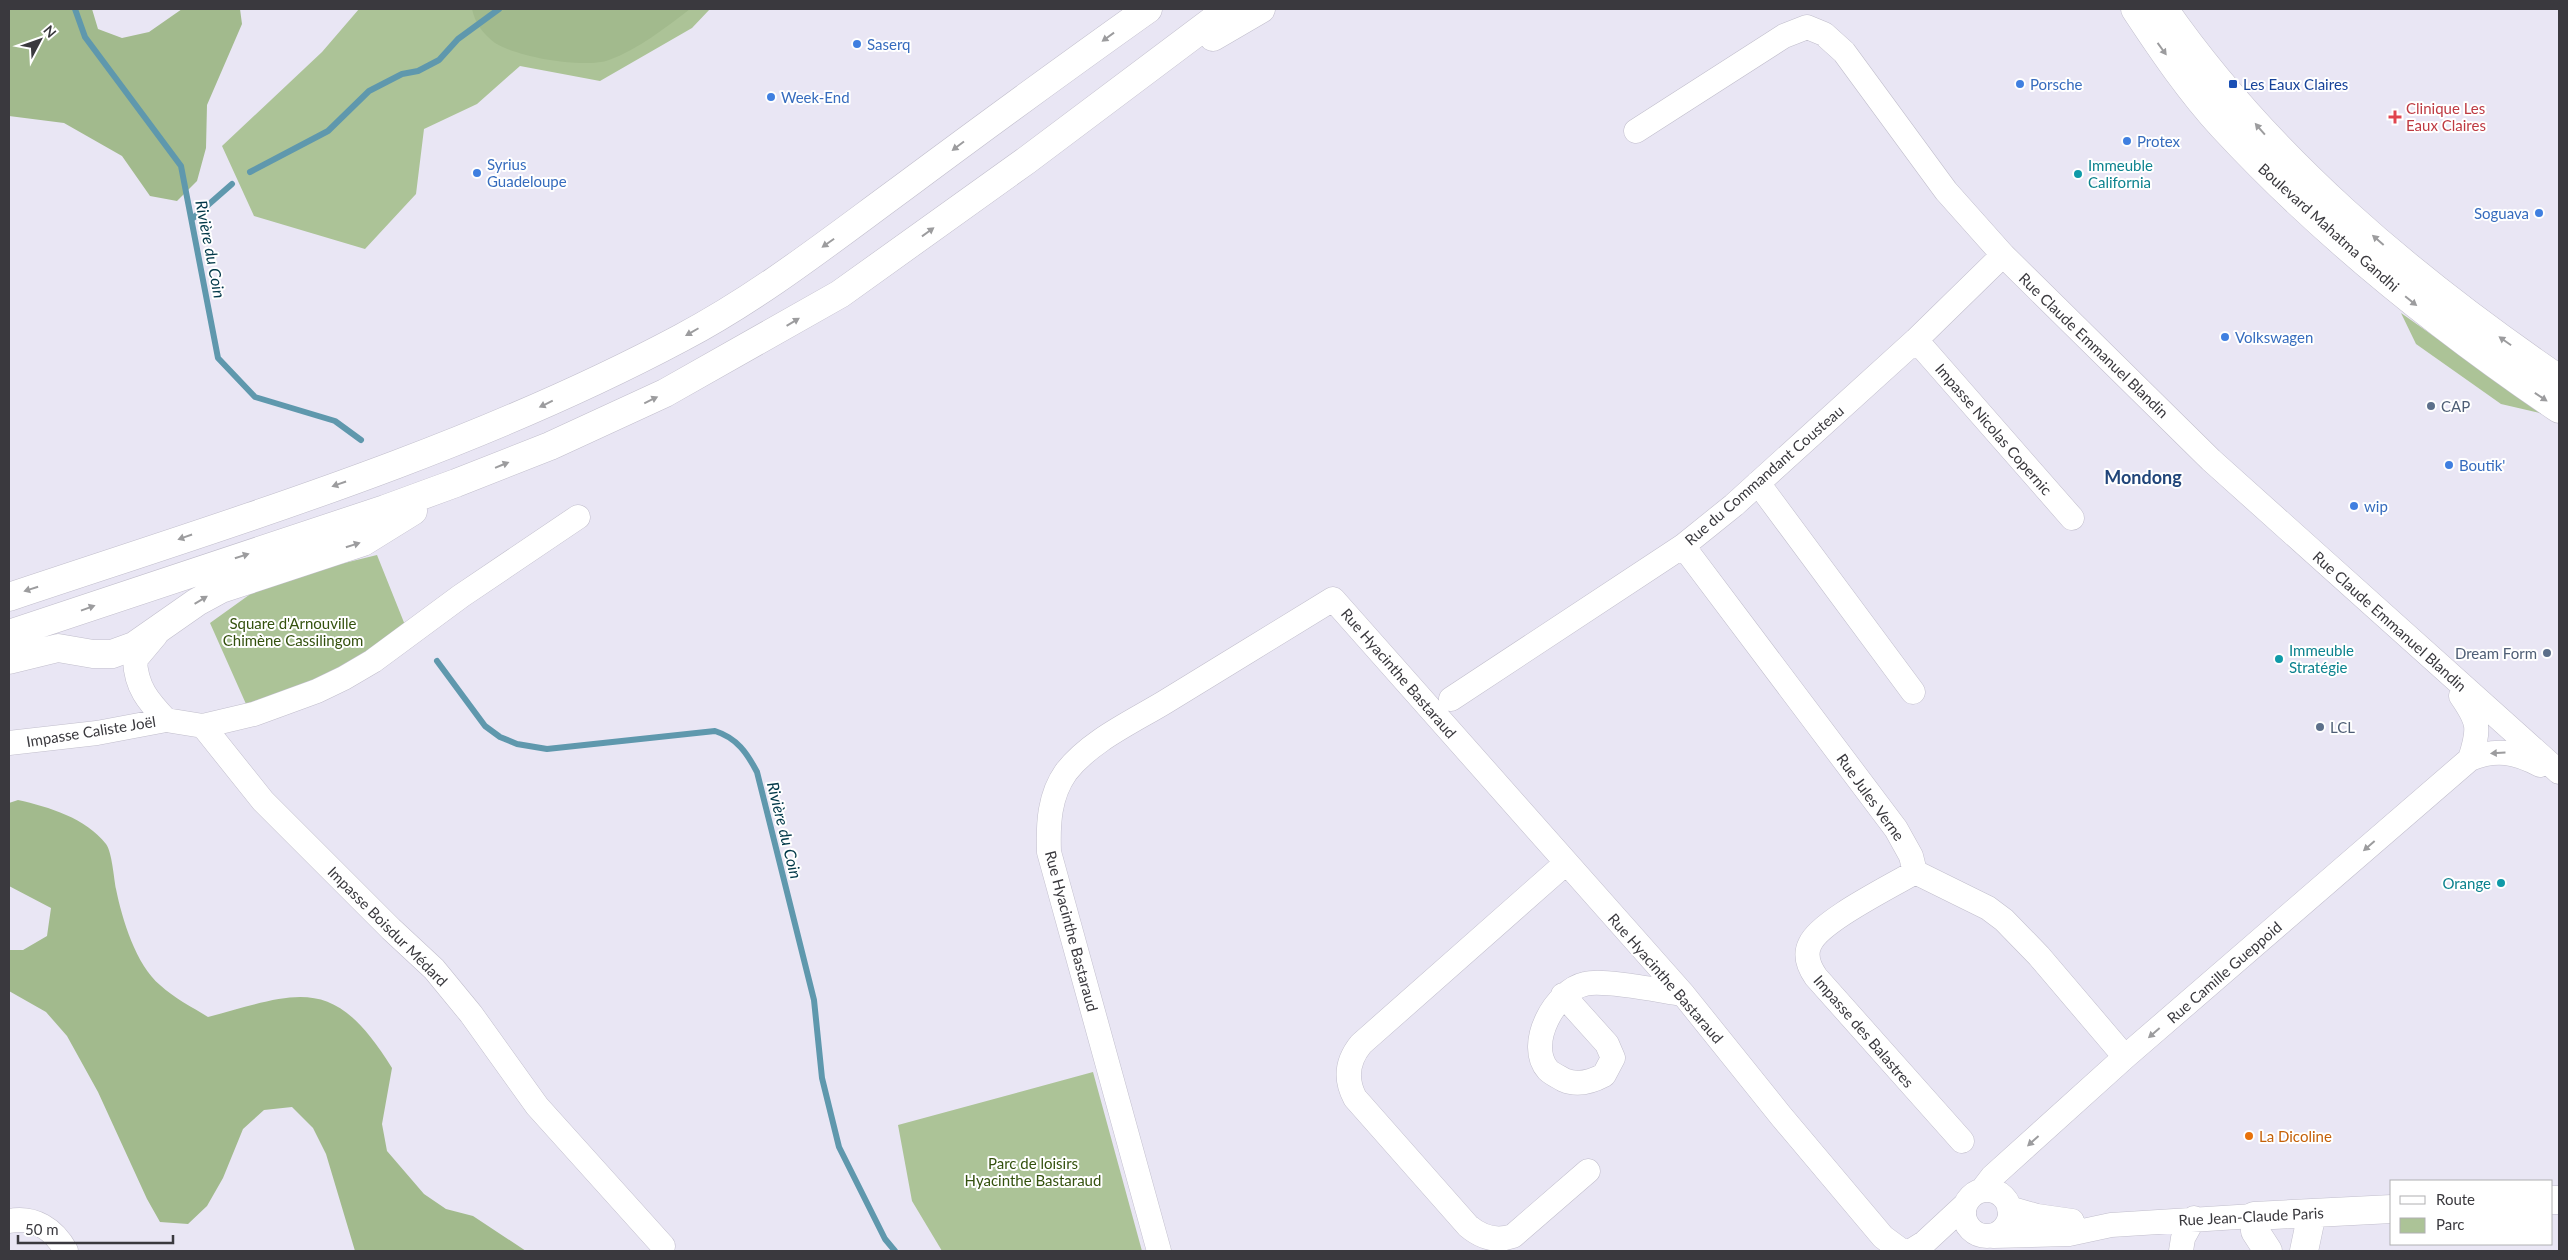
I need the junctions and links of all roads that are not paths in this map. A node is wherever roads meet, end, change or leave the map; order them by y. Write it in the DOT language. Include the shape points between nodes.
graph roads {
  1 [pos="1148,9"];
  2 [pos="1228,9"];
  3 [pos="1261,9"];
  4 [pos="2135,9"];
  5 [pos="2164,9"];
  6 [pos="1148,69"];
  7 [pos="1636,130"];
  8 [pos="2003,255"];
  9 [pos="1916,340"];
  10 [pos="2559,379"];
  11 [pos="2559,410"];
  12 [pos="456,483"];
  13 [pos="1758,483"];
  14 [pos="578,517"];
  15 [pos="2072,518"];
  16 [pos="1683,546"];
  17 [pos="9,596"];
  18 [pos="162,629"];
  19 [pos="9,634"];
  20 [pos="93,654"];
  21 [pos="9,660"];
  22 [pos="2441,668"];
  23 [pos="136,675"];
  24 [pos="1913,692"];
  25 [pos="1451,699"];
  26 [pos="166,720"];
  27 [pos="203,726"];
  28 [pos="9,743"];
  29 [pos="2470,759"];
  30 [pos="2559,774"];
  31 [pos="1566,863"];
  32 [pos="1915,872"];
  33 [pos="1683,994"];
  34 [pos="1563,995"];
  35 [pos="2126,1057"];
  36 [pos="1962,1141"];
  37 [pos="1588,1171"];
  38 [pos="1973,1198"];
  39 [pos="2009,1208"];
  40 [pos="2390,1209"];
  41 [pos="2312,1213"];
  42 [pos="2254,1216"];
  43 [pos="2194,1218"];
  44 [pos="9,1221"];
  45 [pos="2111,1225"];
  46 [pos="1983,1234"];
  47 [pos="664,1246"];
  48 [pos="1918,1247"];
  49 [pos="66,1251"];
  50 [pos="1160,1251"];
  51 [pos="1902,1251"];
  52 [pos="2181,1251"];
  53 [pos="2268,1251"];
  54 [pos="2304,1251"];
  1 -- 17 [label="main road, one-way" via="829,242 735,307 681,338 539,407 385,468"];
  2 -- 6 [label="main road"];
  3 -- 6 [label="main road" via="1212,38"];
  4 -- 11 [label="main road, Boulevard Mahatma Gandhi, one-way" via="2180,74 2222,126 2312,216 2430,317"];
  10 -- 5 [label="main road, Boulevard Mahatma Gandhi, one-way" via="2488,329 2400,259 2286,157 2214,74"];
  12 -- 6 [label="main road, one-way" via="550,446 665,393 840,294 1020,166"];
  7 -- 8 [label="street, Rue Claude Emmanuel Blandin" via="1784,36 1801,28 1815,29 1844,52 1946,191"];
  8 -- 9 [label="street, Rue du Commandant Cousteau"];
  8 -- 22 [label="street, Rue Claude Emmanuel Blandin" via="2212,460"];
  9 -- 13 [label="street, Rue du Commandant Cousteau"];
  9 -- 15 [label="street, Impasse Nicolas Copernic"];
  18 -- 12 [label="main road, one-way" via="197,602 221,589 363,542"];
  19 -- 12 [label="main road, one-way"];
  13 -- 16 [label="street, Rue du Commandant Cousteau"];
  13 -- 24 [label="street"];
  14 -- 27 [label="street" via="344,678 254,714"];
  16 -- 25 [label="street, Rue du Commandant Cousteau"];
  16 -- 32 [label="street, Rue Jules Verne" via="1896,829"];
  18 -- 20 [label="main road" via="134,646 112,654"];
  18 -- 23 [label="street" via="135,660"];
  20 -- 21 [label="main road" via="58,648"];
  20 -- 23 [label="street"];
  22 -- 29 [label="street" via="2477,721 2479,730"];
  22 -- 30 [label="street, Rue Claude Emmanuel Blandin"];
  23 -- 26 [label="street" via="145,697"];
  26 -- 27 [label="street, Impasse Caliste Joël"];
  26 -- 28 [label="street, Impasse Caliste Joël" via="97,733"];
  27 -- 47 [label="street, Impasse Boisdur Médard" via="263,801 434,969 471,1014 536,1106"];
  30 -- 29 [label="street, Rue Camille Gueppoid, one-way" via="2509,752 2481,754"];
  29 -- 35 [label="street, Rue Camille Gueppoid, one-way"];
  31 -- 33 [label="street, Rue Hyacinthe Bastaraud"];
  31 -- 37 [label="street" via="1361,1044 1348,1072 1355,1098 1468,1226 1483,1236 1500,1239 1513,1236"];
  31 -- 50 [label="street, Rue Hyacinthe Bastaraud" via="1333,599 1114,733 1076,760 1054,795 1048,824 1049,852"];
  32 -- 35 [label="street" via="1988,908 2004,920"];
  32 -- 36 [label="street, Impasse des Balastres" via="1819,933 1810,942 1808,960 1816,977"];
  33 -- 34 [label="street" via="1588,983"];
  33 -- 51 [label="street, Rue Hyacinthe Bastaraud" via="1883,1237"];
  35 -- 38 [label="street, Rue Camille Gueppoid, one-way"];
  38 -- 39 [label="street" via="1997,1193"];
  38 -- 46 [label="street" via="1964,1221"];
  38 -- 48 [label="street, Rue Camille Gueppoid"];
  39 -- 45 [label="street, Rue Jean-Claude Paris" via="2037,1216"];
  39 -- 46 [label="street" via="2005,1228"];
  40 -- 41 [label="main road, Rue Jean-Claude Paris"];
  41 -- 42 [label="main road, Rue Jean-Claude Paris"];
  41 -- 54 [label="main road"];
  42 -- 43 [label="street, Rue Jean-Claude Paris"];
  42 -- 53 [label="main road" via="2255,1231"];
  43 -- 45 [label="street, Rue Jean-Claude Paris"];
  43 -- 52 [label="street" via="2183,1238"];
  44 -- 49 [label="street" via="34,1221 55,1234"];
  45 -- 46 [label="street, Rue Jean-Claude Paris" via="2068,1234"];
  46 -- 48 [label="street, Rue Jean-Claude Paris"];
}
